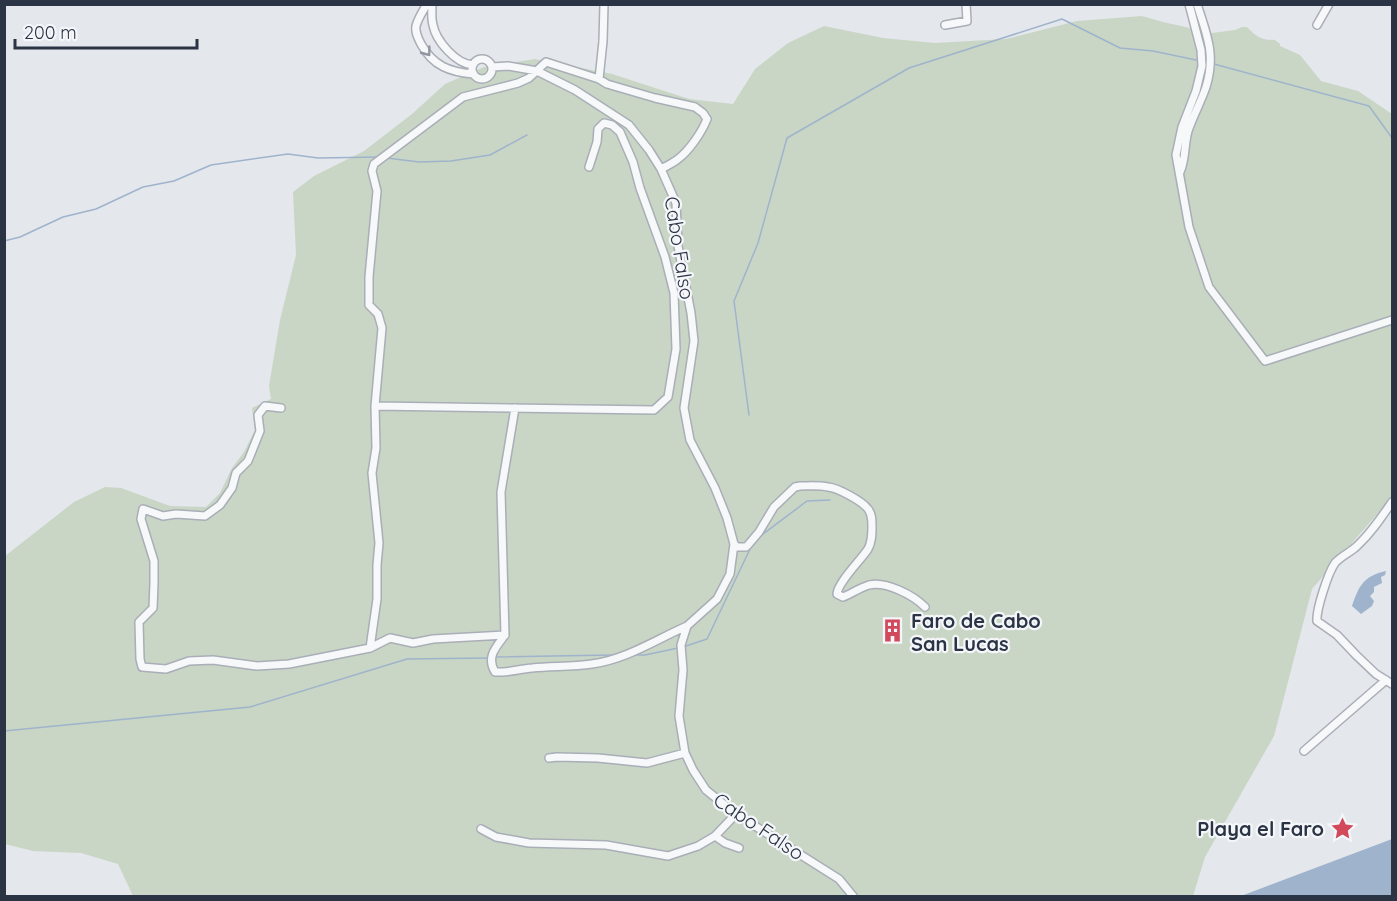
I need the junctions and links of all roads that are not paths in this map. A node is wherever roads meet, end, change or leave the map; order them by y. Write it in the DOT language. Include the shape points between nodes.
graph roads {
  1 [pos="429,4"];
  2 [pos="604,4"];
  3 [pos="966,4"];
  4 [pos="1189,4"];
  5 [pos="1197,4"];
  6 [pos="1329,4"];
  7 [pos="433,13"];
  8 [pos="421,14"];
  9 [pos="945,25"];
  10 [pos="1317,25"];
  11 [pos="1210,47"];
  12 [pos="1201,50"];
  13 [pos="455,58"];
  14 [pos="473,65"];
  15 [pos="492,67"];
  16 [pos="449,70"];
  17 [pos="537,71"];
  18 [pos="473,74"];
  19 [pos="1200,75"];
  20 [pos="1209,77"];
  21 [pos="599,79"];
  22 [pos="590,167"];
  23 [pos="661,169"];
  24 [pos="1180,172"];
  25 [pos="1392,320"];
  26 [pos="375,406"];
  27 [pos="281,408"];
  28 [pos="514,408"];
  29 [pos="1392,502"];
  30 [pos="734,544"];
  31 [pos="925,607"];
  32 [pos="687,626"];
  33 [pos="505,635"];
  34 [pos="667,636"];
  35 [pos="681,645"];
  36 [pos="370,648"];
  37 [pos="1389,682"];
  38 [pos="1304,751"];
  39 [pos="685,753"];
  40 [pos="549,758"];
  41 [pos="736,814"];
  42 [pos="480,829"];
  43 [pos="715,836"];
  44 [pos="739,848"];
  45 [pos="853,897"];
  1 -- 7 [label="street"];
  1 -- 8 [label="street"];
  2 -- 21 [label="street"];
  3 -- 9 [label="street" via="967,21"];
  4 -- 12 [label="street"];
  5 -- 11 [label="street"];
  6 -- 10 [label="street"];
  7 -- 8 [label="street"];
  7 -- 13 [label="street" via="433,26 440,42"];
  8 -- 16 [label="street, one-way" via="417,36 426,54"];
  11 -- 12 [label="street"];
  11 -- 20 [label="street"];
  12 -- 19 [label="street"];
  13 -- 14 [label="street"];
  13 -- 16 [label="street"];
  14 -- 15 [label="street" via="483,59"];
  14 -- 18 [label="street"];
  15 -- 17 [label="street"];
  15 -- 18 [label="street" via="487,78"];
  16 -- 18 [label="street"];
  17 -- 21 [label="street" via="546,62"];
  17 -- 23 [label="street" via="629,125"];
  17 -- 26 [label="street" via="518,83 463,97 374,164 377,191 369,305 382,328"];
  19 -- 20 [label="street"];
  19 -- 24 [label="street" via="1176,150"];
  20 -- 24 [label="street" via="1187,135"];
  21 -- 23 [label="street, Cabo Falso" via="695,107 703,113 707,119 694,141 679,159"];
  22 -- 28 [label="street" via="598,129 604,123 612,125 620,132 633,162 674,293 676,349 668,397 654,410"];
  23 -- 30 [label="street, Cabo Falso" via="676,203 678,246 691,312 694,341 684,408 690,441 715,488"];
  24 -- 25 [label="street" via="1189,226 1209,287 1265,361"];
  26 -- 28 [label="street"];
  26 -- 36 [label="street" via="372,473 380,543"];
  27 -- 36 [label="street" via="265,406 258,416 260,431 248,460 236,472 232,488 220,505 205,516 163,516 143,509 141,519 154,561 154,583 153,608 140,622 142,667 166,669 189,660 257,666 289,664"];
  28 -- 33 [label="street" via="501,492"];
  29 -- 37 [label="street" via="1369,534 1335,563 1316,613 1317,621"];
  30 -- 31 [label="street" via="739,548 748,545 774,507 795,487 838,489 866,506 872,516 872,529 868,549 837,594 843,597 870,585 886,585"];
  30 -- 32 [label="street, Cabo Falso" via="730,574 717,599"];
  32 -- 34 [label="street"];
  32 -- 35 [label="street, Cabo Falso"];
  33 -- 34 [label="street" via="492,657 495,672 594,664 626,655"];
  33 -- 36 [label="street" via="413,643 390,638"];
  34 -- 35 [label="street"];
  35 -- 39 [label="street, Cabo Falso" via="679,716"];
  37 -- 38 [label="street"];
  39 -- 40 [label="street" via="647,764"];
  39 -- 41 [label="street, Cabo Falso" via="706,790"];
  41 -- 43 [label="street"];
  41 -- 45 [label="street, Cabo Falso" via="839,879"];
  42 -- 43 [label="street" via="496,837 529,843 606,845 668,856"];
  43 -- 44 [label="street"];
}
